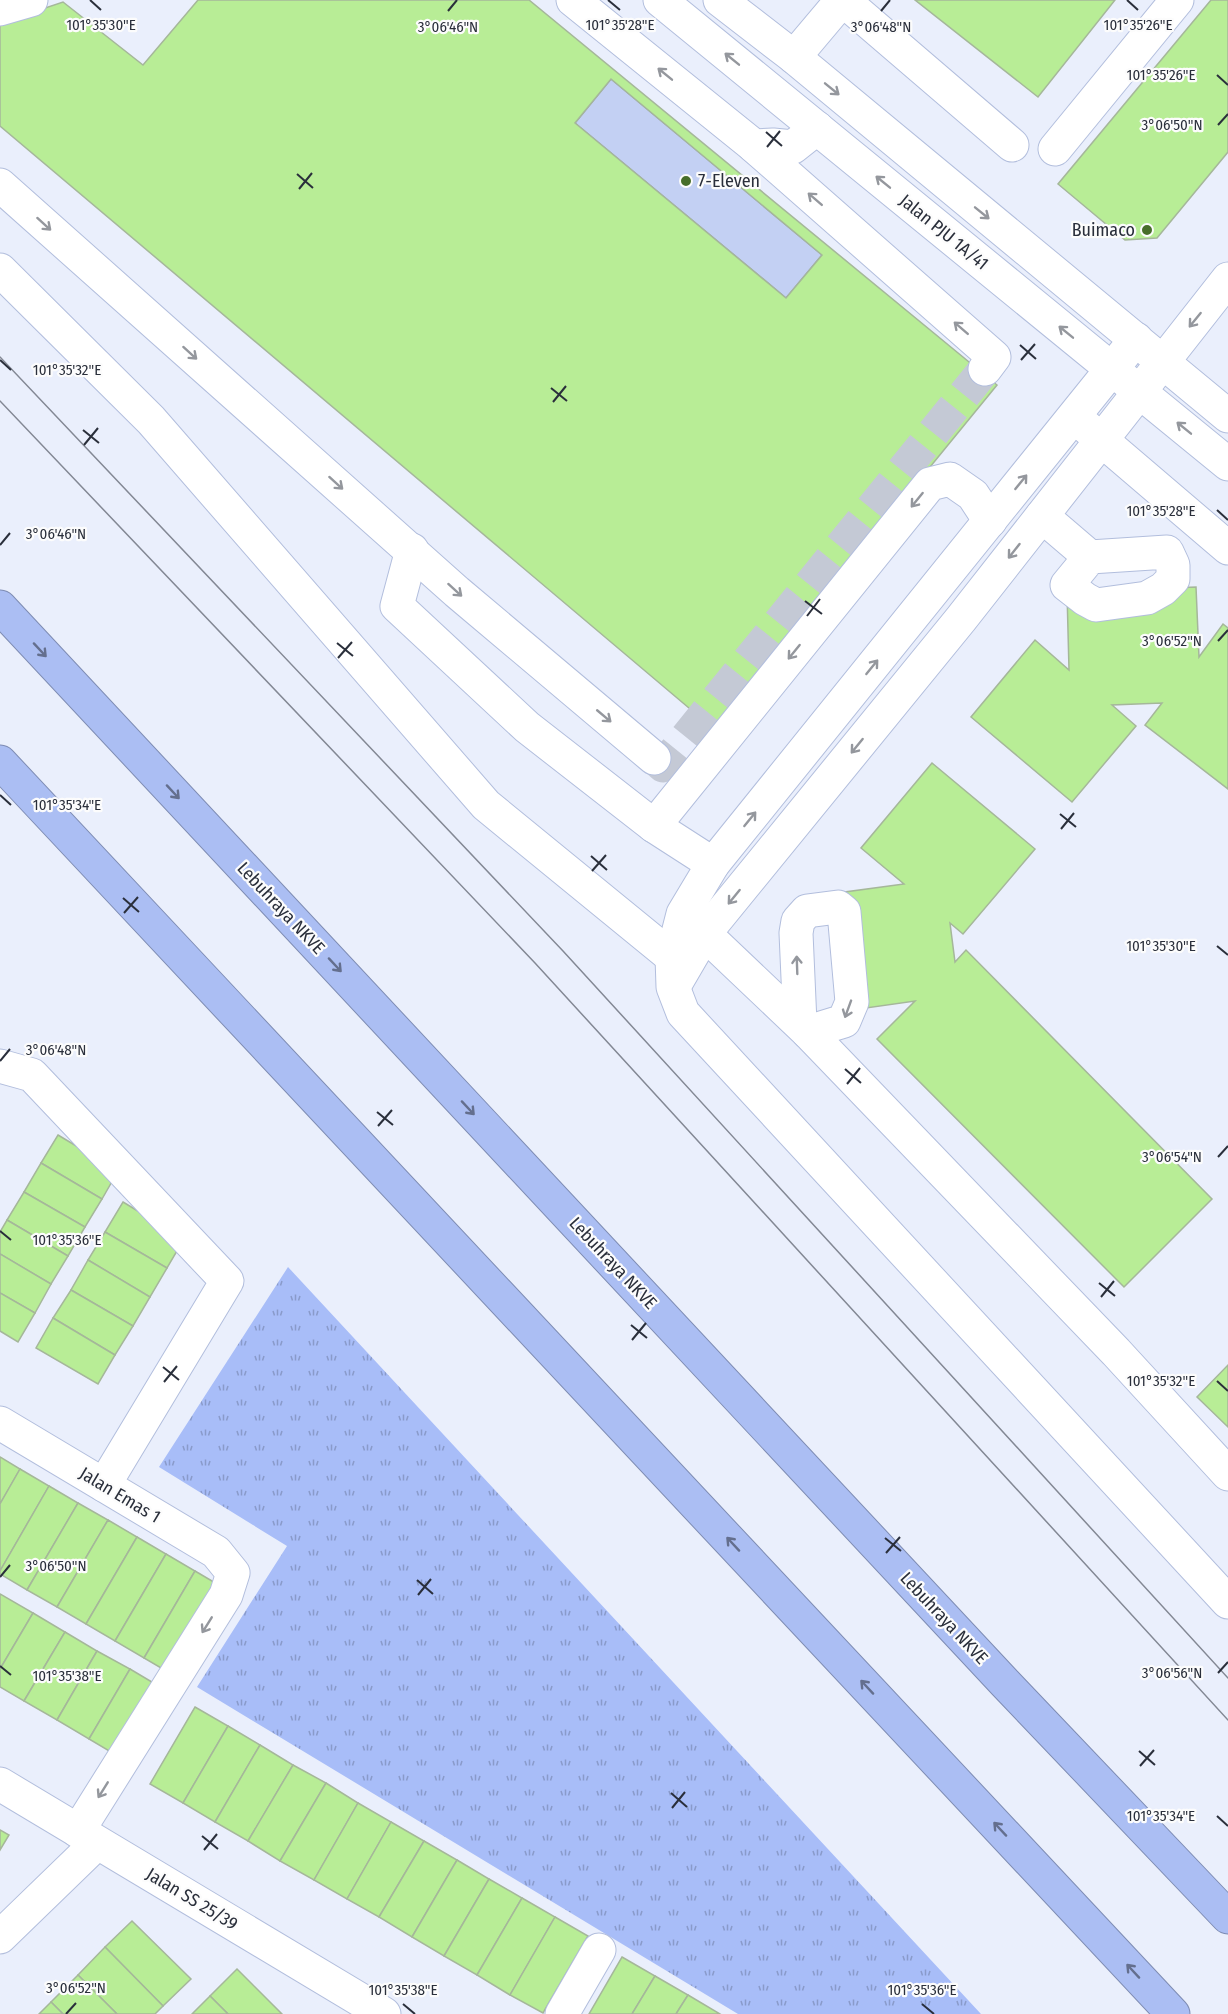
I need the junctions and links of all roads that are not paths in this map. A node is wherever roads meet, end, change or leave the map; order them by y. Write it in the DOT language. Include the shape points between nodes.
graph roads {
  1 [pos="32,0"];
  2 [pos="573,0"];
  3 [pos="660,0"];
  4 [pos="720,0"];
  5 [pos="842,0"];
  6 [pos="1177,0"];
  7 [pos="0,9"];
  8 [pos="605,14"];
  9 [pos="794,57"];
  10 [pos="817,128"];
  11 [pos="1012,145"];
  12 [pos="754,146"];
  13 [pos="1055,149"];
  14 [pos="0,185"];
  15 [pos="0,270"];
  16 [pos="1227,283"];
  17 [pos="1136,339"];
  18 [pos="1162,362"];
  19 [pos="985,369"];
  20 [pos="1112,369"];
  21 [pos="1140,392"];
  22 [pos="1074,416"];
  23 [pos="1228,416"];
  24 [pos="1102,439"];
  25 [pos="1228,464"];
  26 [pos="1042,516"];
  27 [pos="990,521"];
  28 [pos="1228,548"];
  29 [pos="412,550"];
  30 [pos="1090,557"];
  31 [pos="0,607"];
  32 [pos="654,758"];
  33 [pos="0,762"];
  34 [pos="654,826"];
  35 [pos="713,864"];
  36 [pos="694,923"];
  37 [pos="673,972"];
  38 [pos="0,1066"];
  39 [pos="0,1424"];
  40 [pos="1228,1474"];
  41 [pos="104,1485"];
  42 [pos="1228,1602"];
  43 [pos="0,1784"];
  44 [pos="88,1837"];
  45 [pos="1228,1917"];
  46 [pos="0,1937"];
  47 [pos="599,1950"];
  48 [pos="372,2011"];
  49 [pos="562,2014"];
  50 [pos="1173,2014"];
  1 -- 7 [label="street"];
  2 -- 8 [label="street"];
  10 -- 3 [label="street, Jalan PJU 1A/41, one-way"];
  4 -- 9 [label="street"];
  5 -- 9 [label="street"];
  5 -- 11 [label="street"];
  6 -- 13 [label="street"];
  12 -- 8 [label="street, one-way"];
  9 -- 17 [label="street, one-way"];
  10 -- 12 [label="street" via="793,147"];
  20 -- 10 [label="street, Jalan PJU 1A/41, one-way"];
  19 -- 12 [label="street, one-way" via="994,357"];
  14 -- 29 [label="street, one-way"];
  15 -- 37 [label="street" via="151,420 486,806"];
  16 -- 18 [label="street, one-way"];
  17 -- 18 [label="street"];
  17 -- 20 [label="street"];
  18 -- 21 [label="street"];
  18 -- 23 [label="street"];
  20 -- 21 [label="street, Jalan PJU 1A/41"];
  20 -- 22 [label="street"];
  21 -- 24 [label="street"];
  25 -- 21 [label="street, Jalan PJU 1A/41, one-way"];
  22 -- 24 [label="street"];
  27 -- 22 [label="street, one-way"];
  24 -- 26 [label="street"];
  24 -- 28 [label="street"];
  26 -- 30 [label="street"];
  26 -- 36 [label="street, one-way" via="961,619"];
  27 -- 34 [label="street, one-way" via="973,495 950,478 930,484"];
  35 -- 27 [label="street, one-way"];
  29 -- 32 [label="street, one-way"];
  29 -- 34 [label="street" via="397,606 527,727"];
  31 -- 45 [label="highway, Lebuhraya NKVE, one-way" via="997,1675"];
  50 -- 33 [label="highway, one-way"];
  34 -- 35 [label="street"];
  35 -- 36 [label="street"];
  36 -- 37 [label="street"];
  36 -- 40 [label="street" via="804,1028"];
  37 -- 42 [label="street" via="683,1013"];
  38 -- 41 [label="street" via="32,1075 227,1281"];
  39 -- 41 [label="street, Jalan Emas 1"];
  41 -- 44 [label="street, Jalan Emas 1, one-way" via="216,1552 233,1573 226,1595"];
  43 -- 44 [label="street, Jalan SS 25/39"];
  44 -- 46 [label="street"];
  44 -- 48 [label="street, Jalan SS 25/39"];
  47 -- 49 [label="street"];
}
